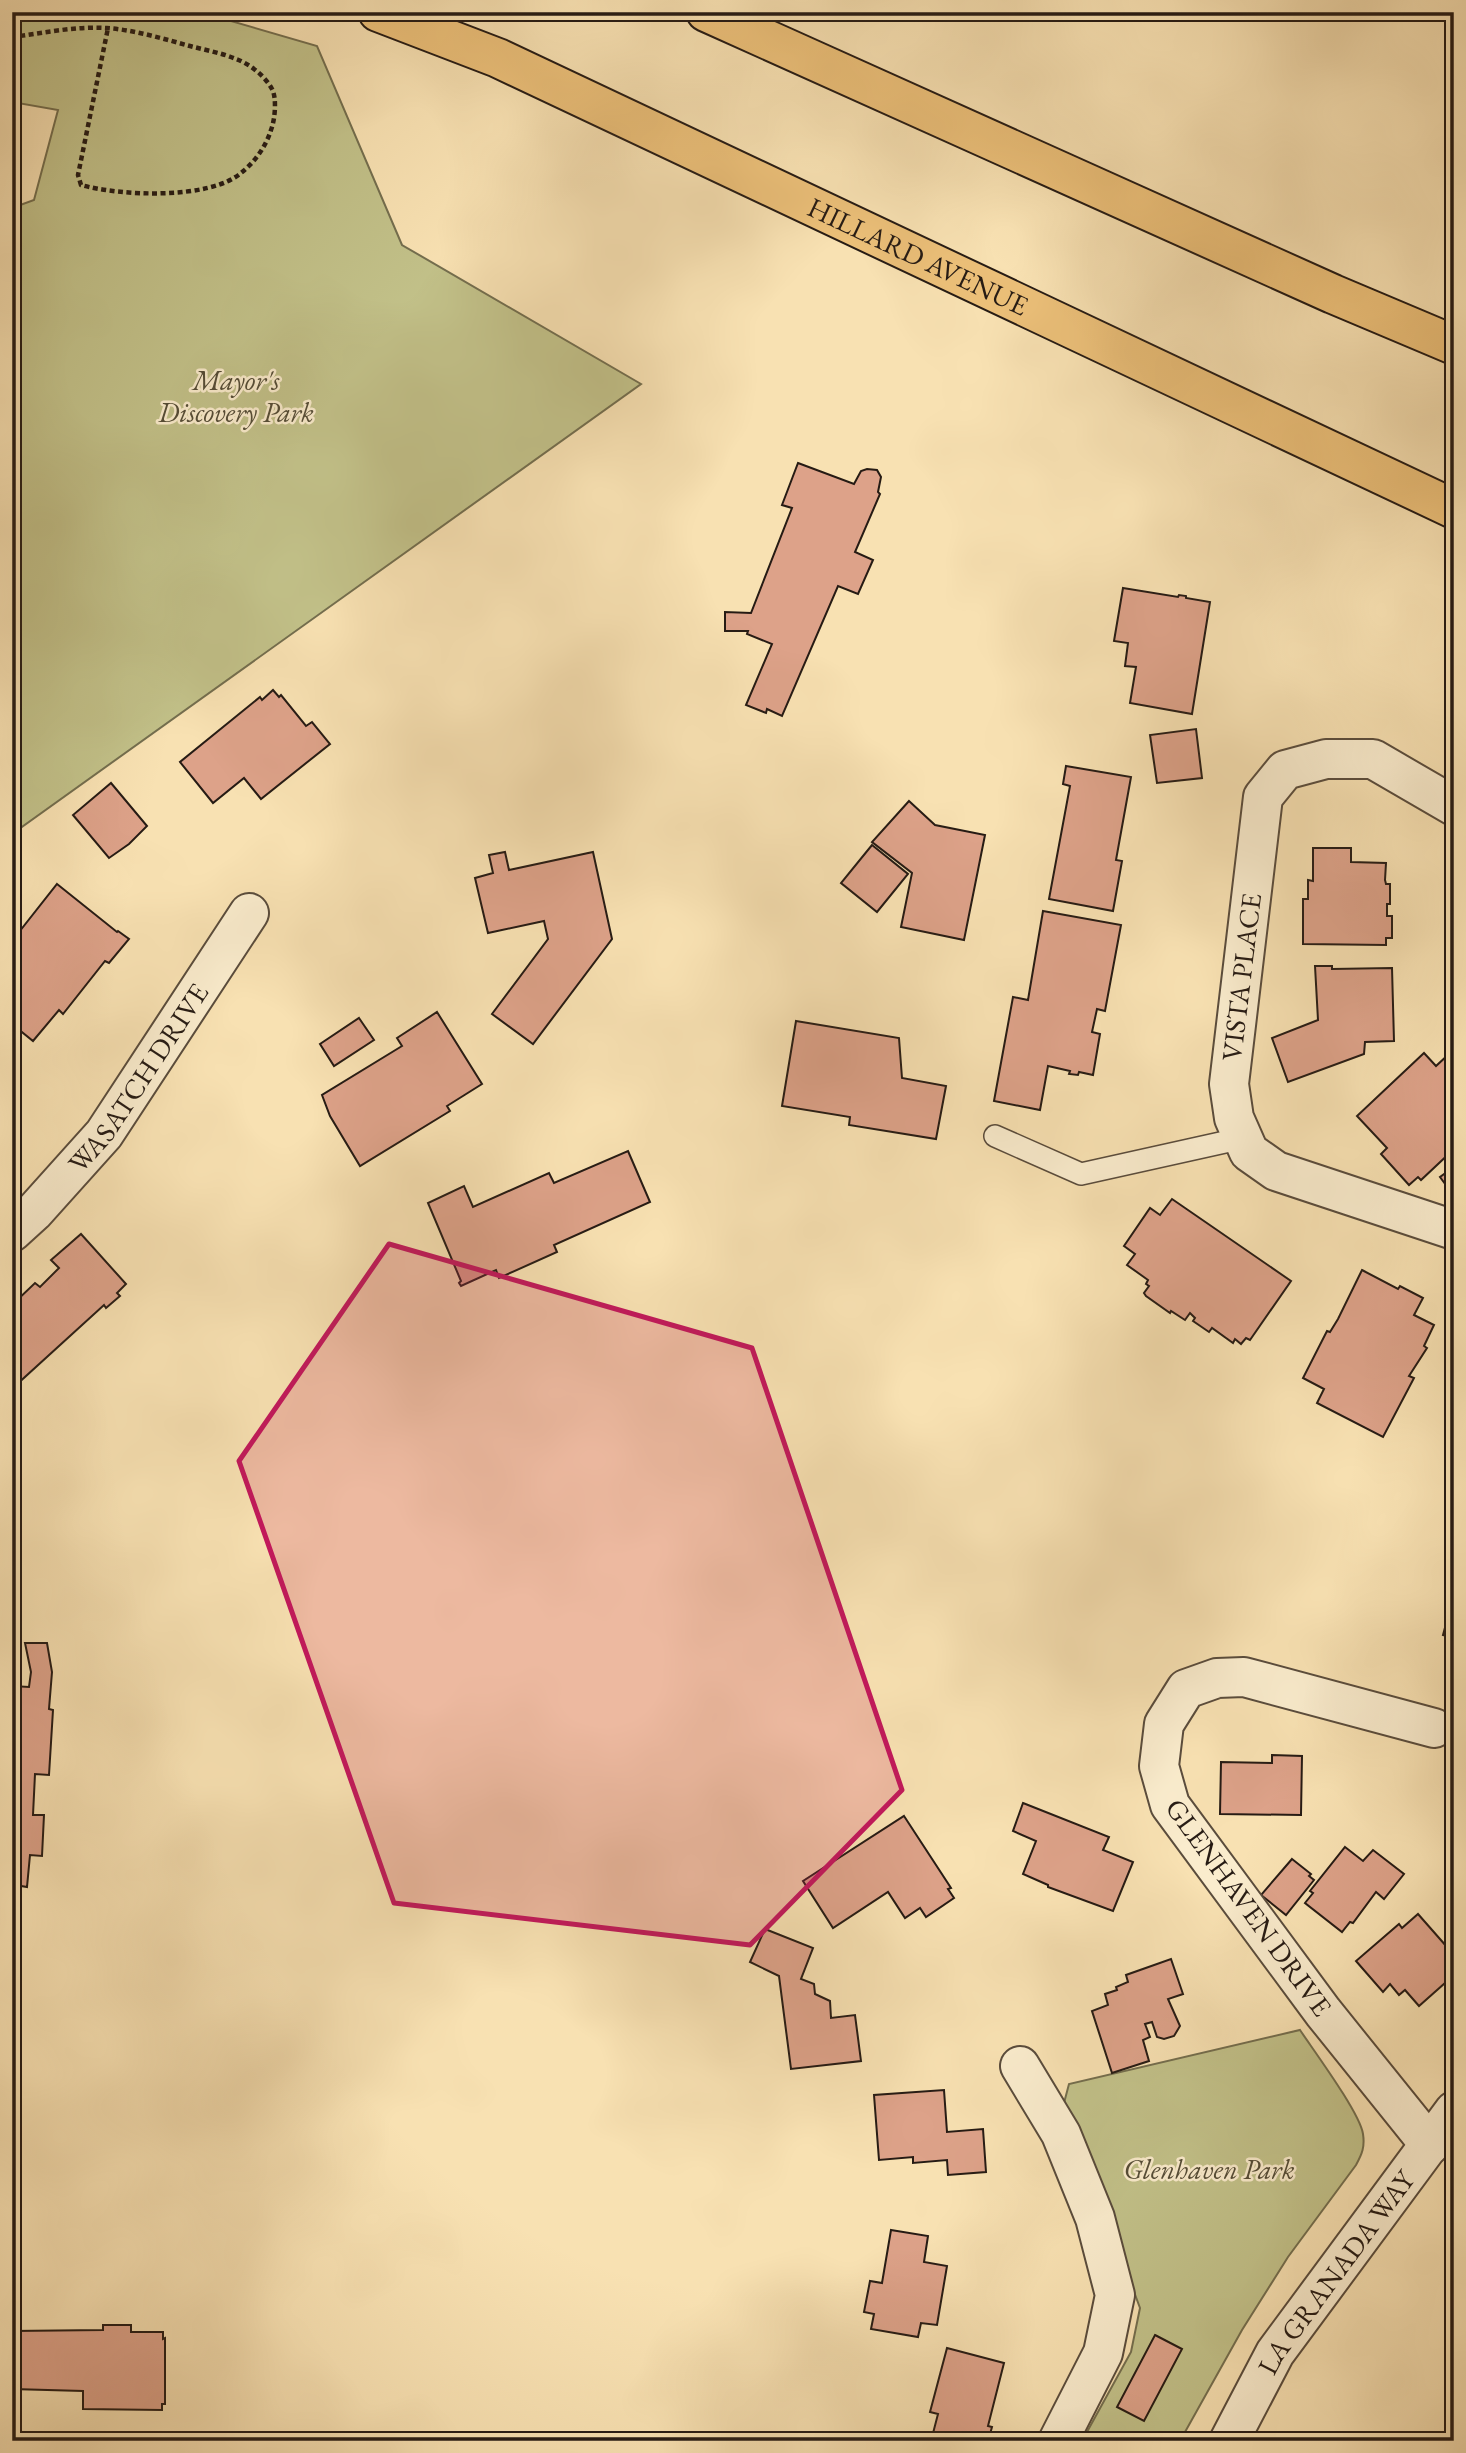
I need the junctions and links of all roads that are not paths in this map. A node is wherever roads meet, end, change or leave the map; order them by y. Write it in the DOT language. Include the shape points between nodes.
graph roads {
  1 [pos="378,12"];
  2 [pos="706,12"];
  3 [pos="1454,345"];
  4 [pos="1454,509"];
  5 [pos="1454,806"];
  6 [pos="249,913"];
  7 [pos="995,1136"];
  8 [pos="1243,1138"];
  9 [pos="1454,1230"];
  10 [pos="12,1232"];
  11 [pos="1434,1728"];
  12 [pos="1020,2066"];
  13 [pos="1454,2111"];
  14 [pos="1430,2145"];
  15 [pos="1058,2441"];
  16 [pos="1229,2441"];
  1 -- 4 [label="highway, HILLARD AVENUE" via="498,58"];
  2 -- 3 [label="highway"];
  5 -- 8 [label="street, VISTA PLACE" via="1373,759 1326,759 1285,770 1263,797 1229,1084 1234,1118"];
  6 -- 10 [label="street, WASATCH DRIVE" via="104,1134"];
  7 -- 8 [label="lane" via="1081,1174"];
  8 -- 9 [label="street, VISTA PLACE" via="1249,1152 1276,1171"];
  11 -- 14 [label="street, GLENHAVEN DRIVE" via="1244,1677 1217,1678 1186,1689 1164,1724 1159,1766 1170,1805 1323,2011"];
  12 -- 15 [label="street" via="1062,2134 1094,2218 1115,2295 1103,2353"];
  13 -- 14 [label="street, LA GRANADA WAY"];
  14 -- 16 [label="street, LA GRANADA WAY" via="1275,2353"];
}
